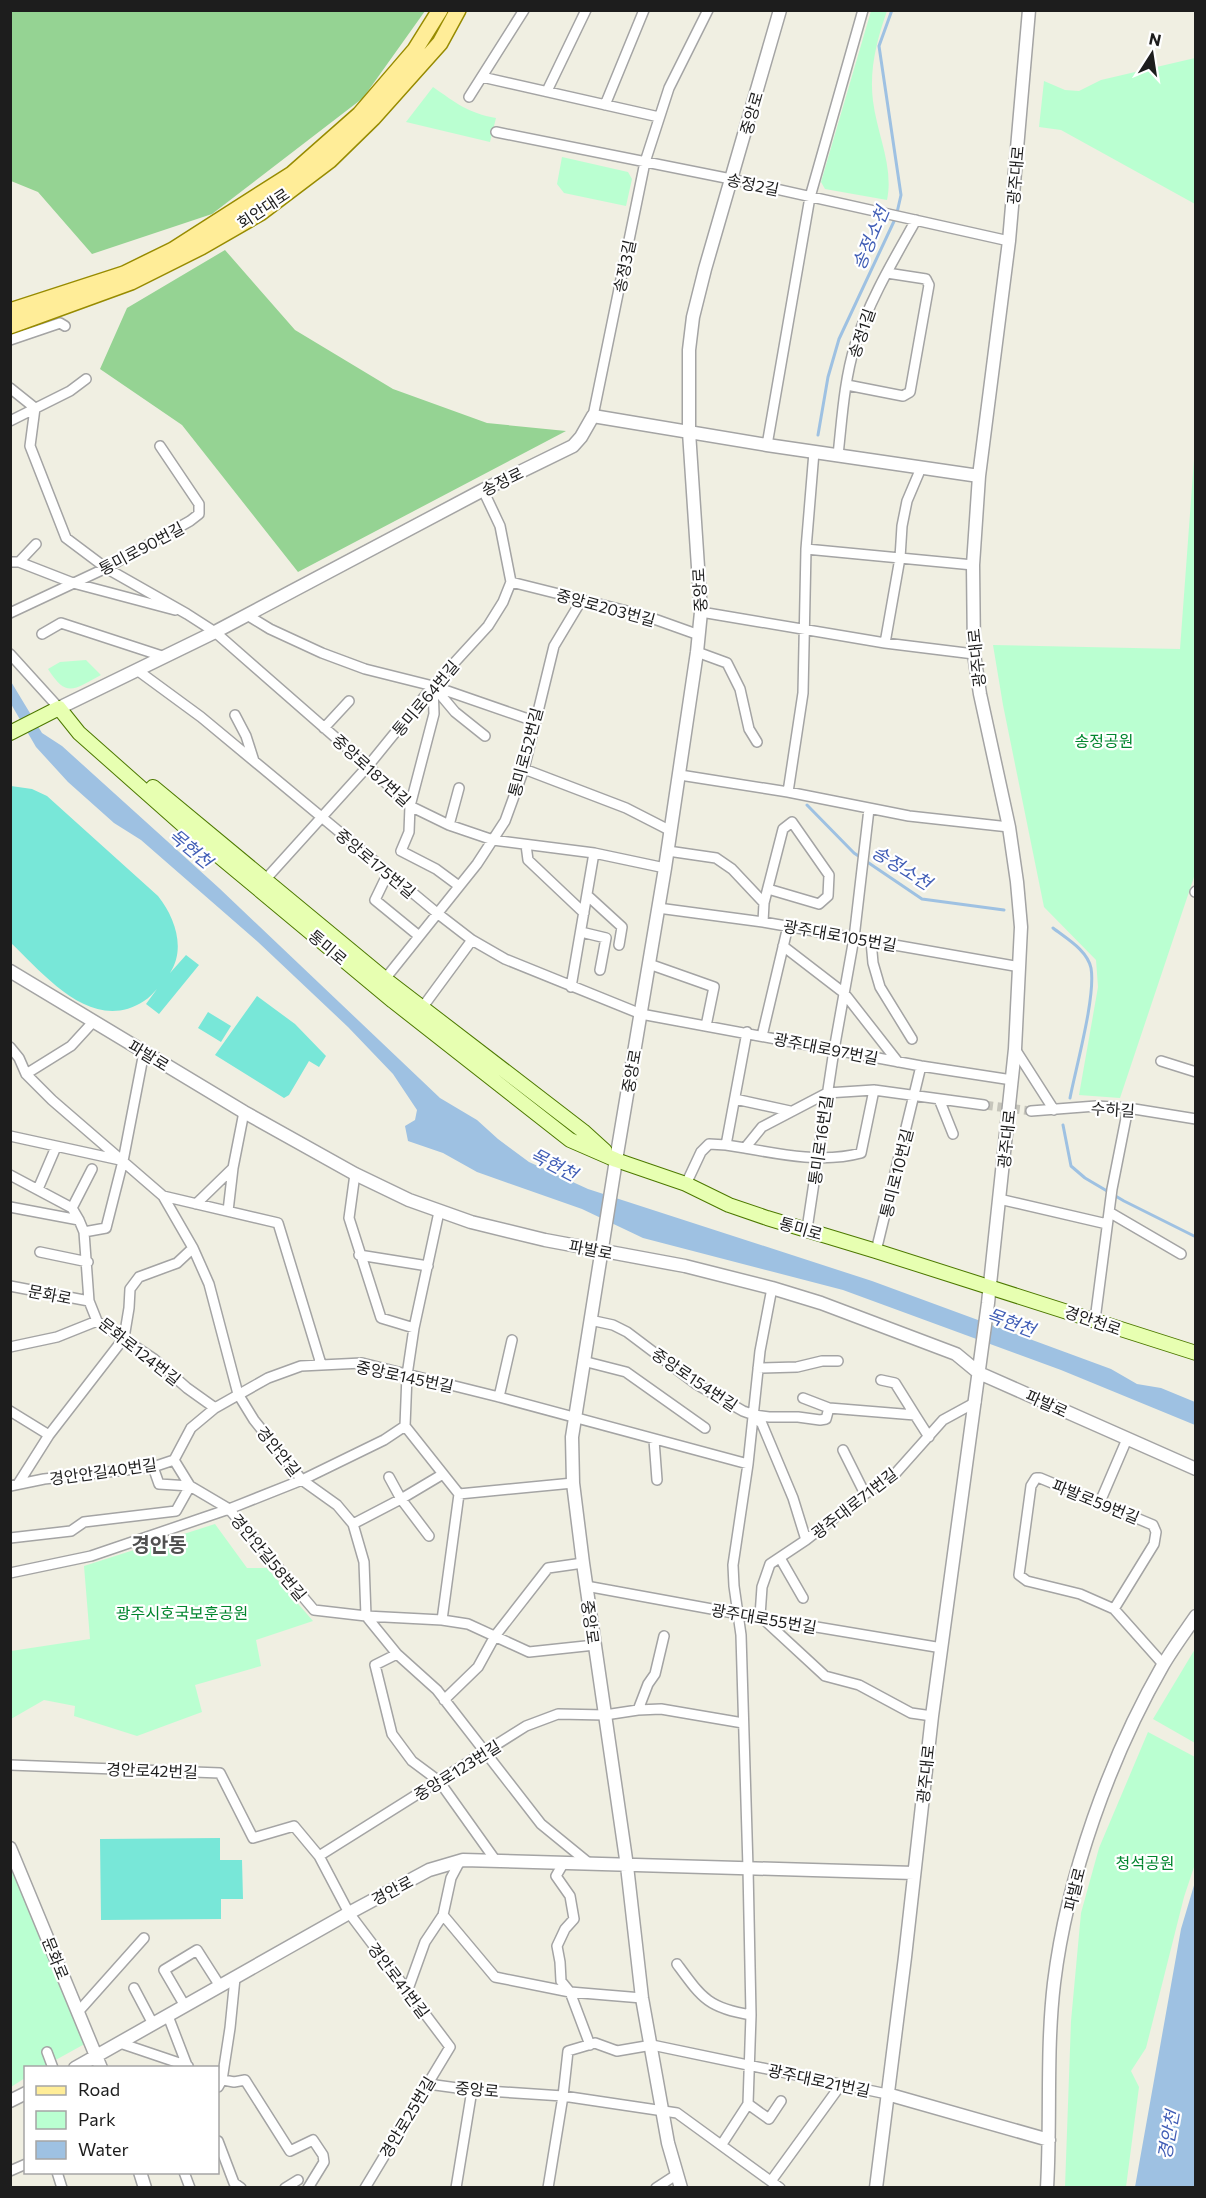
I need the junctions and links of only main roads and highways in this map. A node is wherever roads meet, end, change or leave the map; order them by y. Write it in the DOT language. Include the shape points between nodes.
graph roads {
  1 [pos="440,10"];
  2 [pos="458,10"];
  3 [pos="10,311"];
  4 [pos="10,326"];
  5 [pos="55,710"];
  6 [pos="10,733"];
  7 [pos="616,1160"];
  8 [pos="990,1287"];
  9 [pos="1196,1353"];
  1 -- 3 [label="main road, 회안대로" via="415,50 360,114 292,174 173,249 124,274"];
  2 -- 4 [label="main road, 회안대로" via="440,43 373,118 330,160 260,213 131,282"];
  5 -- 6 [label="main road"];
  5 -- 7 [label="main road, 통미로" via="385,979"];
  5 -- 7 [label="main road, 통미로" via="202,842 393,1001 570,1140"];
  7 -- 8 [label="main road, 통미로" via="686,1184 729,1205"];
  8 -- 9 [label="main road, 경안천로"];
}
